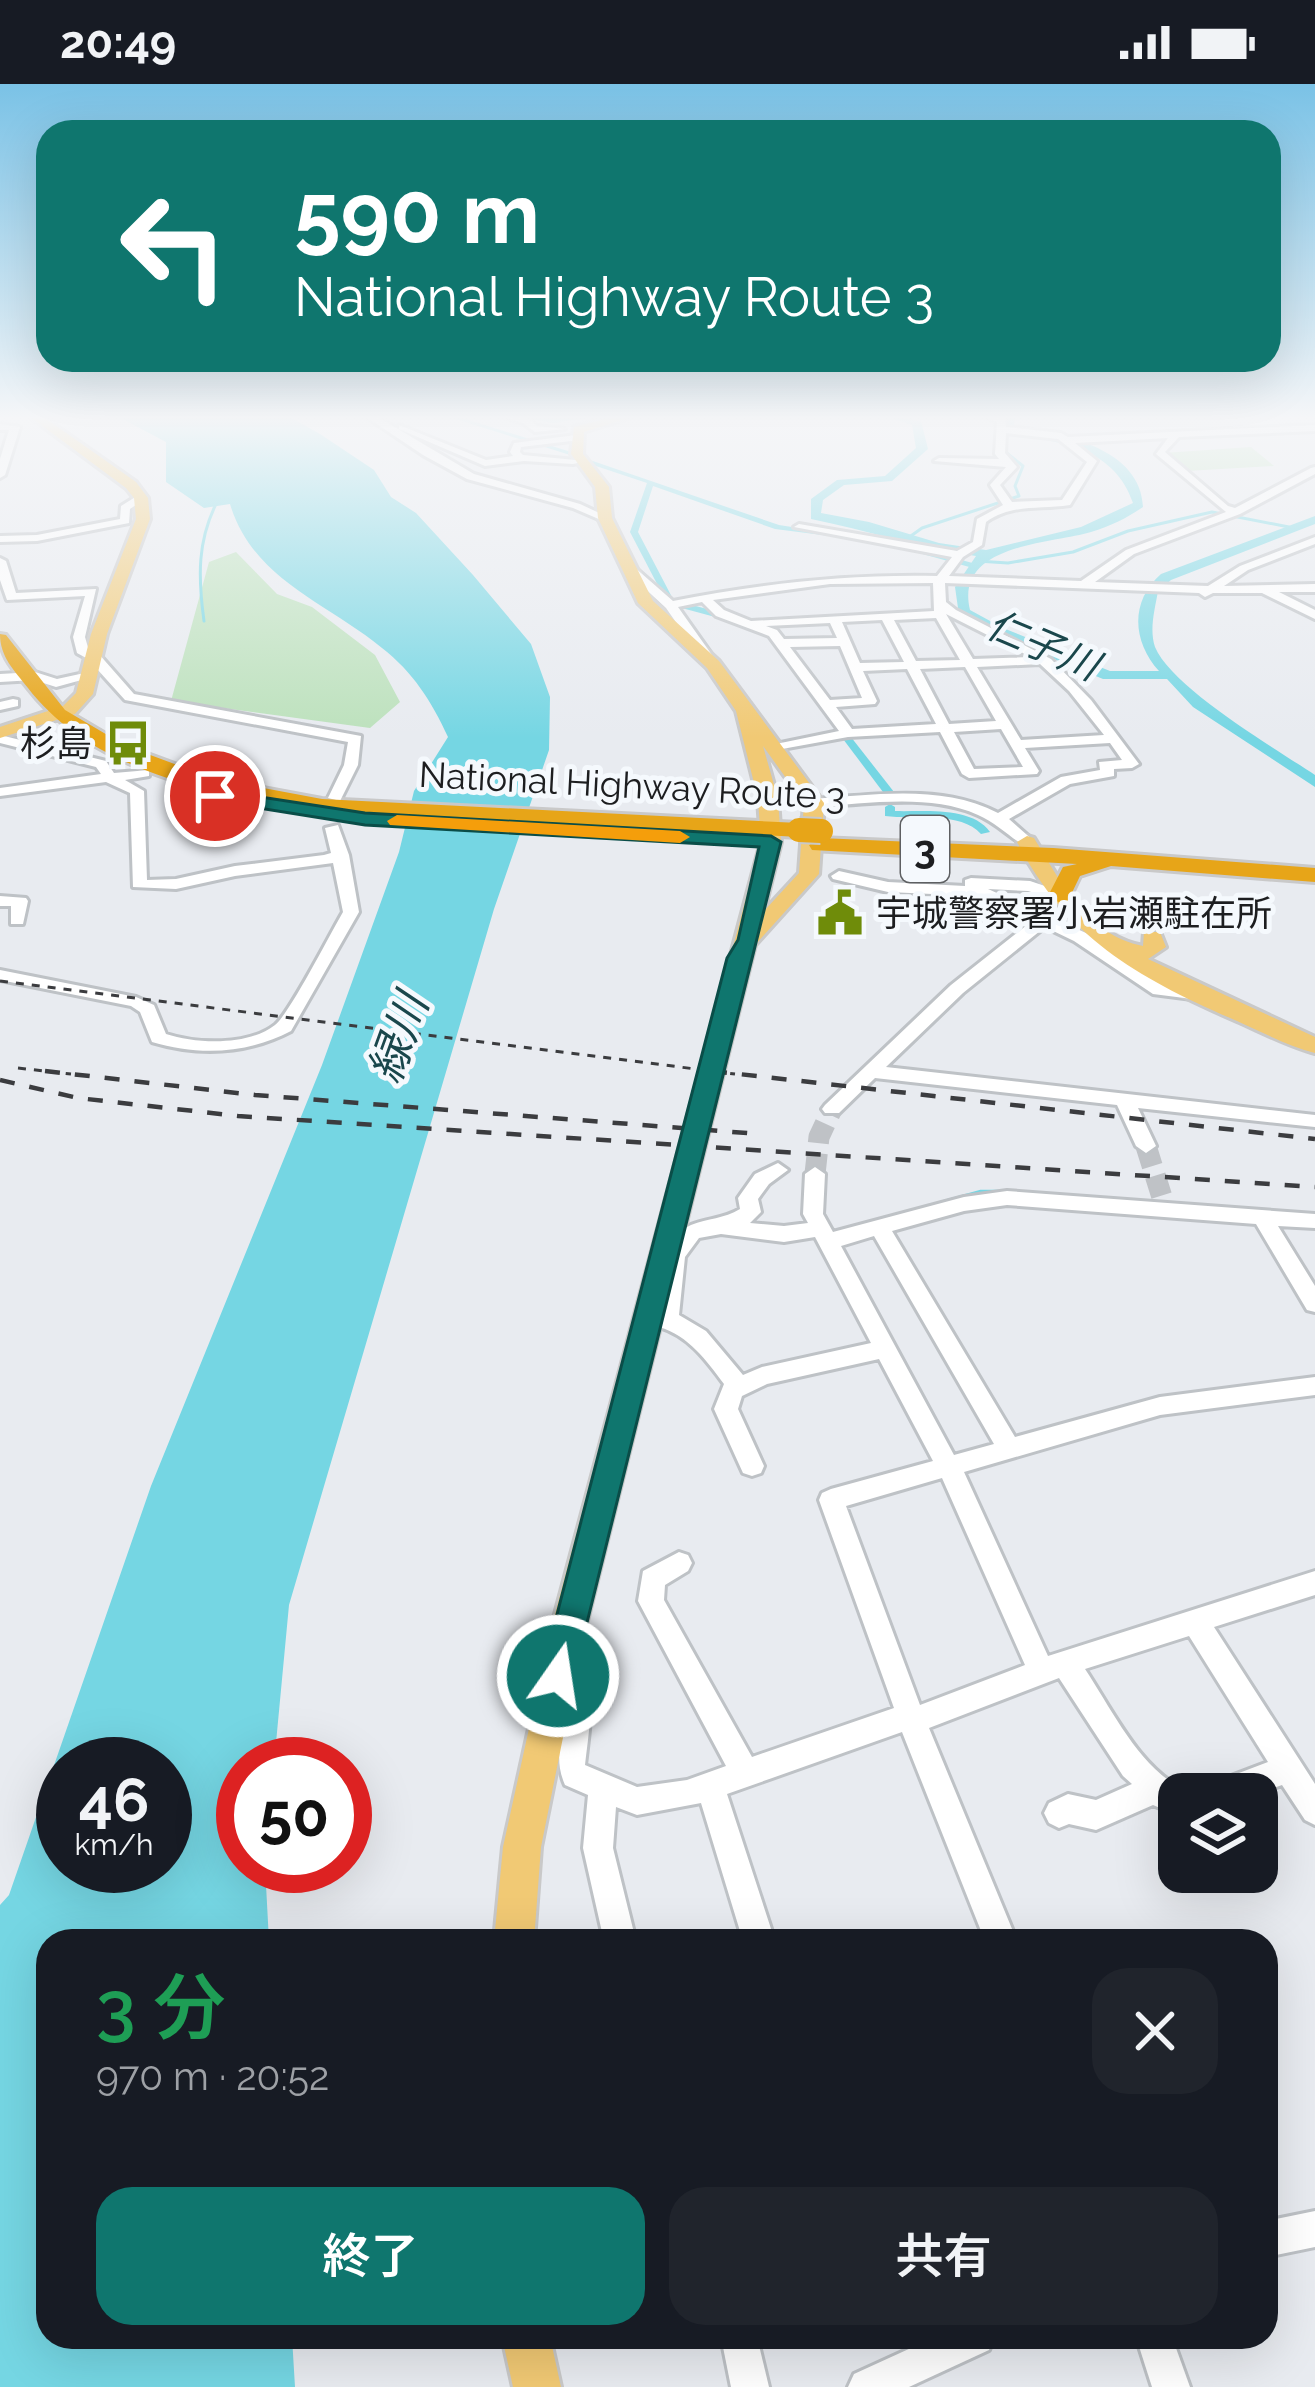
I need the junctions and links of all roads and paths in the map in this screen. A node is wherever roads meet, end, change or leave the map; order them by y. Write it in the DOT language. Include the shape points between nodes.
graph roads {
  1 [pos="112,523"];
  2 [pos="141,523"];
  3 [pos="608,523"];
  4 [pos="981,523"];
  5 [pos="1206,523"];
  6 [pos="800,527"];
  7 [pos="0,539"];
  8 [pos="1315,540"];
  9 [pos="959,555"];
  10 [pos="0,561"];
  11 [pos="629,568"];
  12 [pos="940,579"];
  13 [pos="1090,585"];
  14 [pos="1315,588"];
  15 [pos="1266,591"];
  16 [pos="1204,593"];
  17 [pos="702,596"];
  18 [pos="670,605"];
  19 [pos="940,609"];
  20 [pos="886,616"];
  21 [pos="1315,616"];
  22 [pos="834,618"];
  23 [pos="756,623"];
  24 [pos="0,639"];
  25 [pos="845,642"];
  26 [pos="781,644"];
  27 [pos="93,656"];
  28 [pos="968,662"];
  29 [pos="713,665"];
  30 [pos="910,665"];
  31 [pos="1046,666"];
  32 [pos="857,668"];
  33 [pos="10,673"];
  34 [pos="89,676"];
  35 [pos="827,704"];
  36 [pos="745,711"];
  37 [pos="51,717"];
  38 [pos="1004,725"];
  39 [pos="945,728"];
  40 [pos="840,734"];
  41 [pos="0,736"];
  42 [pos="1114,739"];
  43 [pos="1016,744"];
  44 [pos="776,748"];
  45 [pos="145,773"];
  46 [pos="111,779"];
  47 [pos="1,792"];
  48 [pos="335,798"];
  49 [pos="814,803"];
  50 [pos="366,813"];
  51 [pos="1002,817"];
  52 [pos="333,828"];
  53 [pos="787,836"];
  54 [pos="1029,848"];
  55 [pos="341,855"];
  56 [pos="1149,862"];
  57 [pos="1315,865"];
  58 [pos="809,874"];
  59 [pos="1315,875"];
  60 [pos="839,876"];
  61 [pos="1060,896"];
  62 [pos="0,901"];
  63 [pos="17,920"];
  64 [pos="1042,921"];
  65 [pos="1152,937"];
  66 [pos="749,940"];
  67 [pos="1120,948"];
  68 [pos="0,975"];
  69 [pos="1204,995"];
  70 [pos="1315,1046"];
  71 [pos="874,1072"];
  72 [pos="1125,1101"];
  73 [pos="832,1109"];
  74 [pos="1315,1120"];
  75 [pos="1146,1146"];
  76 [pos="778,1170"];
  77 [pos="814,1174"];
  78 [pos="1262,1217"];
  79 [pos="1315,1221"];
  80 [pos="728,1228"];
  81 [pos="880,1228"];
  82 [pos="826,1235"];
  83 [pos="667,1258"];
  84 [pos="1315,1304"];
  85 [pos="885,1349"];
  86 [pos="1315,1386"];
  87 [pos="740,1387"];
  88 [pos="1009,1448"];
  89 [pos="752,1466"];
  90 [pos="946,1469"];
  91 [pos="680,1563"];
  92 [pos="1315,1583"];
  93 [pos="1194,1620"];
  94 [pos="567,1633"];
  95 [pos="1053,1667"];
  96 [pos="911,1719"];
  97 [pos="1290,1768"];
  98 [pos="1277,1773"];
  99 [pos="746,1775"];
  100 [pos="710,1786"];
  101 [pos="603,1787"];
  102 [pos="1158,1787"];
  103 [pos="1158,1798"];
  104 [pos="1315,1810"];
  105 [pos="1059,1813"];
  106 [pos="515,1929"];
  107 [pos="617,1929"];
  108 [pos="755,1929"];
  109 [pos="996,1929"];
  110 [pos="1315,2229"];
  111 [pos="1278,2237"];
  112 [pos="529,2349"];
  113 [pos="742,2349"];
  114 [pos="950,2349"];
  115 [pos="1158,2349"];
  116 [pos="537,2387"];
  117 [pos="750,2387"];
  118 [pos="867,2387"];
  119 [pos="1171,2387"];
  1 -- 7 [label="street"];
  2 -- 27 [label="main road"];
  3 -- 11 [label="main road"];
  4 -- 9 [label="street" via="978,543"];
  5 -- 13 [label="street" via="1130,552"];
  6 -- 9 [label="street"];
  8 -- 16 [label="street"];
  9 -- 12 [label="street"];
  10 -- 27 [label="street" via="11,597 92,592 79,638 82,653"];
  11 -- 18 [label="street"];
  11 -- 29 [label="main road" via="656,616"];
  12 -- 13 [label="street"];
  12 -- 17 [label="street" via="788,581"];
  12 -- 19 [label="street"];
  13 -- 16 [label="street"];
  14 -- 15 [label="street"];
  15 -- 16 [label="street"];
  15 -- 21 [label="street"];
  17 -- 18 [label="street"];
  17 -- 23 [label="street" via="720,613"];
  18 -- 29 [label="street"];
  19 -- 20 [label="street"];
  19 -- 28 [label="street"];
  19 -- 31 [label="street"];
  20 -- 22 [label="street"];
  20 -- 30 [label="street"];
  22 -- 23 [label="street"];
  22 -- 25 [label="street"];
  23 -- 26 [label="street"];
  24 -- 33 [label="highway, National Highway Route 3 / 3"];
  25 -- 26 [label="street"];
  25 -- 32 [label="street"];
  26 -- 35 [label="street"];
  27 -- 34 [label="main road"];
  27 -- 48 [label="street" via="130,697 356,739"];
  28 -- 30 [label="street"];
  28 -- 31 [label="street" via="1034,659"];
  28 -- 38 [label="street"];
  29 -- 36 [label="main road"];
  30 -- 32 [label="street"];
  30 -- 39 [label="street"];
  31 -- 42 [label="street"];
  32 -- 35 [label="street" via="870,701"];
  33 -- 34 [label="street" via="56,683"];
  33 -- 37 [label="highway, National Highway Route 3 / 3"];
  34 -- 37 [label="main road" via="85,694"];
  35 -- 40 [label="street"];
  36 -- 44 [label="main road"];
  36 -- 53 [label="main road"];
  37 -- 41 [label="main road"];
  37 -- 45 [label="highway, National Highway Route 3 / 3" via="74,741"];
  37 -- 50 [label="highway, National Highway Route 3 / 3" via="189,778"];
  38 -- 39 [label="street"];
  38 -- 43 [label="street"];
  39 -- 40 [label="street"];
  39 -- 43 [label="street" via="969,774 1032,771"];
  40 -- 44 [label="street"];
  41 -- 46 [label="street" via="101,764"];
  42 -- 43 [label="street"];
  42 -- 51 [label="street" via="1132,764 1066,780"];
  44 -- 49 [label="main road"];
  45 -- 46 [label="street"];
  45 -- 50 [label="highway, National Highway Route 3 / 3" via="255,805"];
  46 -- 47 [label="street"];
  46 -- 55 [label="street" via="141,799 140,884"];
  49 -- 51 [label="street" via="945,801"];
  49 -- 58 [label="main road"];
  50 -- 53 [label="highway, National Highway Route 3 / 3"];
  51 -- 54 [label="street"];
  52 -- 55 [label="street"];
  53 -- 54 [label="highway, National Highway Route 3 / 3"];
  53 -- 66 [label="main road"];
  54 -- 56 [label="highway, National Highway Route 3 / 3"];
  54 -- 57 [label="highway, National Highway Route 3 / 3"];
  54 -- 61 [label="main road"];
  55 -- 68 [label="street" via="351,912 285,1027 268,1037 170,1042 158,1039 148,1009 136,1002"];
  56 -- 59 [label="highway, National Highway Route 3 / 3"];
  56 -- 61 [label="highway" via="1078,869"];
  58 -- 60 [label="street"];
  58 -- 66 [label="main road"];
  60 -- 61 [label="street" via="1030,886"];
  60 -- 64 [label="street" via="980,891"];
  61 -- 67 [label="main road" via="1100,939"];
  62 -- 63 [label="street" via="20,901"];
  64 -- 69 [label="street" via="1159,990"];
  64 -- 71 [label="street" via="957,989"];
  65 -- 67 [label="main road" via="1147,953"];
  66 -- 83 [label="main road" via="738,958"];
  67 -- 69 [label="main road"];
  69 -- 70 [label="main road"];
  71 -- 72 [label="street"];
  71 -- 73 [label="street"];
  72 -- 74 [label="street"];
  72 -- 75 [label="street"];
  76 -- 80 [label="street" via="748,1198 752,1212"];
  77 -- 82 [label="street" via="813,1214"];
  78 -- 79 [label="street"];
  78 -- 81 [label="street" via="1007,1198"];
  78 -- 84 [label="street"];
  80 -- 82 [label="street"];
  80 -- 83 [label="street" via="692,1232"];
  81 -- 82 [label="street"];
  81 -- 88 [label="street"];
  82 -- 85 [label="street"];
  83 -- 87 [label="street" via="667,1322 680,1322"];
  83 -- 94 [label="main road"];
  85 -- 87 [label="street"];
  85 -- 90 [label="street"];
  86 -- 88 [label="street" via="1173,1404"];
  87 -- 89 [label="street" via="726,1409"];
  88 -- 90 [label="street"];
  90 -- 95 [label="street"];
  90 -- 96 [label="street" via="831,1500"];
  91 -- 99 [label="street" via="652,1579 651,1601"];
  92 -- 93 [label="street"];
  93 -- 95 [label="street"];
  93 -- 97 [label="street"];
  94 -- 101 [label="street" via="579,1704 571,1765"];
  94 -- 106 [label="main road" via="522,1847"];
  95 -- 96 [label="street"];
  95 -- 102 [label="street"];
  96 -- 99 [label="street"];
  96 -- 109 [label="street"];
  97 -- 98 [label="street"];
  97 -- 104 [label="street"];
  99 -- 100 [label="street"];
  100 -- 101 [label="street" via="638,1801"];
  100 -- 108 [label="street"];
  101 -- 107 [label="street" via="598,1848"];
  103 -- 105 [label="street" via="1096,1816"];
  110 -- 111 [label="street"];
  112 -- 116 [label="main road"];
  113 -- 117 [label="street"];
  114 -- 118 [label="street"];
  115 -- 119 [label="street"];
}
